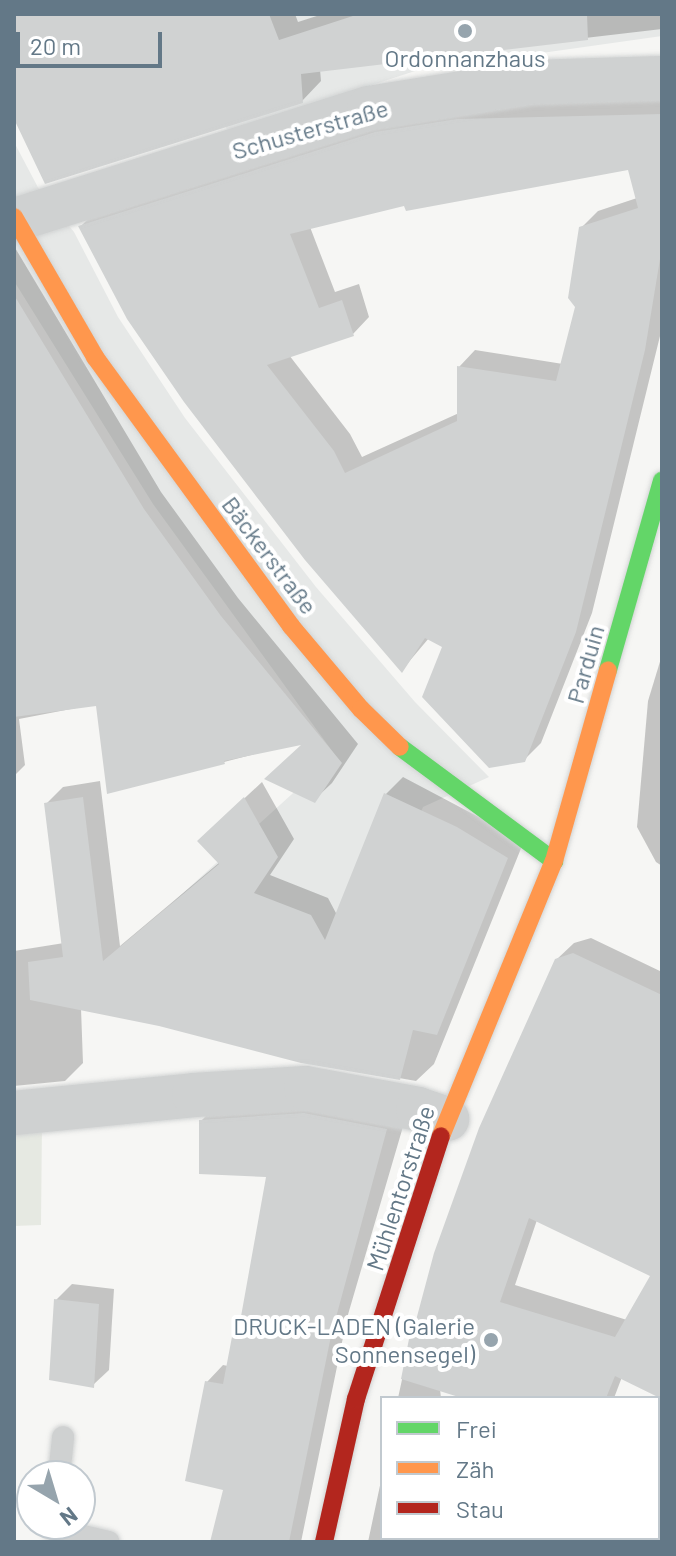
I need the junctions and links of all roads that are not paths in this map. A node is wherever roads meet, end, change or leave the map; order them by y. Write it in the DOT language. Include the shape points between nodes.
graph roads {
  1 [pos="662,78"];
  2 [pos="15,218"];
  3 [pos="662,481"];
  4 [pos="554,861"];
  5 [pos="14,1113"];
  6 [pos="447,1119"];
  7 [pos="369,1403"];
  8 [pos="63,1437"];
  9 [pos="61,1460"];
  10 [pos="324,1542"];
  1 -- 2 [label="street, Schusterstraße" via="531,82 369,108"];
  2 -- 4 [label="street, Bäckerstraße" via="95,357 291,626 410,757"];
  3 -- 4 [label="street, Parduin"];
  4 -- 6 [label="street, Mühlentorstraße"];
  5 -- 6 [label="street" via="306,1088"];
  6 -- 7 [label="street, Mühlentorstraße"];
  7 -- 10 [label="street, Mühlentorstraße"];
  8 -- 9 [label="lane"];
}
